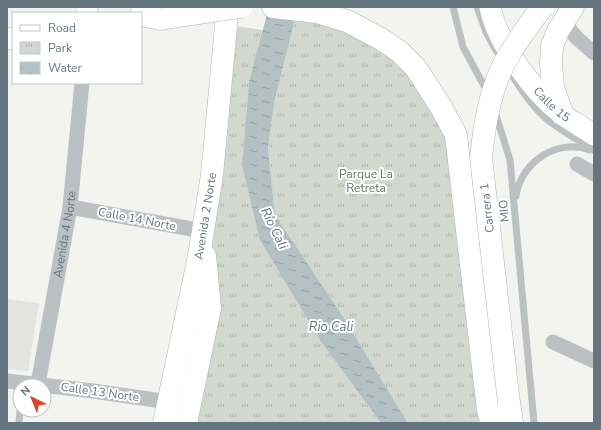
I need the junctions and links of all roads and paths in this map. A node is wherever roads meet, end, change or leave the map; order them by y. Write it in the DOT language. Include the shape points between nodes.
graph roads {
  1 [pos="226,7"];
  2 [pos="242,7"];
  3 [pos="273,7"];
  4 [pos="453,7"];
  5 [pos="477,7"];
  6 [pos="490,7"];
  7 [pos="542,7"];
  8 [pos="568,15"];
  9 [pos="148,19"];
  10 [pos="594,53"];
  11 [pos="82,84"];
  12 [pos="562,114"];
  13 [pos="594,135"];
  14 [pos="594,151"];
  15 [pos="577,164"];
  16 [pos="594,174"];
  17 [pos="514,204"];
  18 [pos="70,206"];
  19 [pos="203,231"];
  20 [pos="553,342"];
  21 [pos="594,361"];
  22 [pos="39,378"];
  23 [pos="52,387"];
  24 [pos="166,413"];
  25 [pos="511,413"];
  26 [pos="186,423"];
  27 [pos="492,423"];
  28 [pos="534,423"];
  1 -- 19 [label="main road, Avenida 2 Norte" via="212,175"];
  2 -- 9 [label="street, bridge"];
  3 -- 27 [label="main road" via="318,12 347,21 381,39 400,52 416,68 442,107 456,135 488,410"];
  4 -- 17 [label="lane, MIO" via="463,47 492,101 510,160"];
  5 -- 14 [label="lane" via="486,32 531,102 548,120"];
  6 -- 12 [label="street, Calle 15" via="497,29 517,66"];
  7 -- 25 [label="main road, Carrera 1, bridge" via="511,50 495,84 486,120 481,158"];
  8 -- 10 [label="street" via="577,38"];
  8 -- 12 [label="main road" via="552,46 553,87"];
  11 -- 18 [label="street, Avenida 4 Norte"];
  12 -- 13 [label="street, Calle 15"];
  14 -- 17 [label="lane" via="567,147 550,151 536,160 524,172 517,187"];
  15 -- 16 [label="street"];
  17 -- 28 [label="lane, MIO"];
  18 -- 19 [label="street, Calle 14 Norte"];
  18 -- 22 [label="street, Avenida 4 Norte"];
  19 -- 24 [label="main road, Avenida 2 Norte"];
  19 -- 26 [label="main road" via="210,308"];
  20 -- 21 [label="street"];
  23 -- 24 [label="street, Calle 13 Norte"];
}
